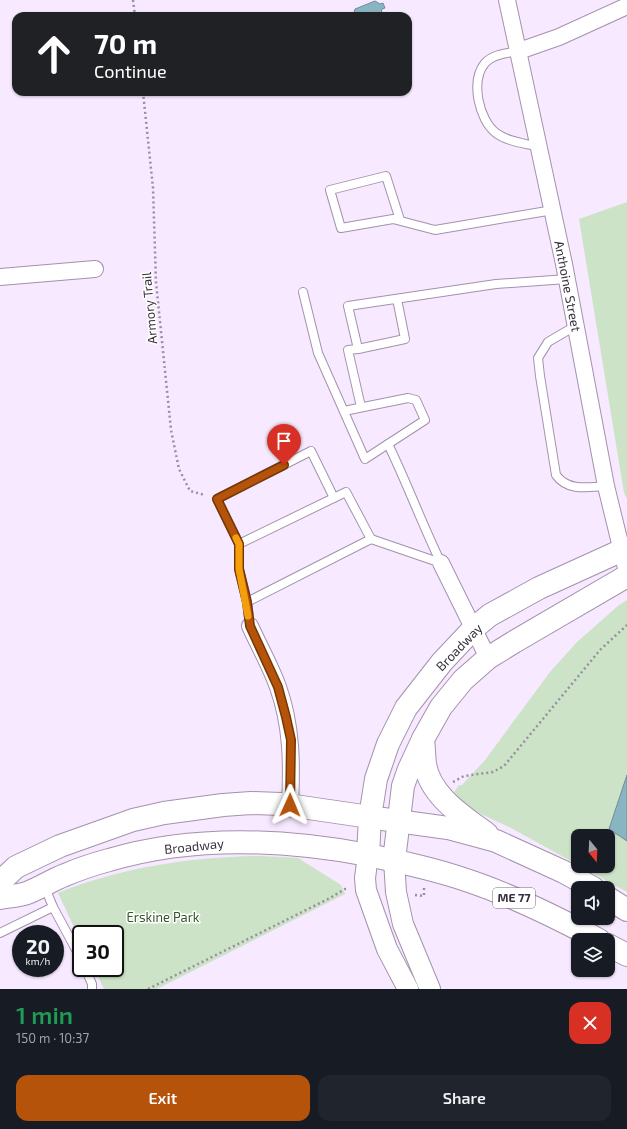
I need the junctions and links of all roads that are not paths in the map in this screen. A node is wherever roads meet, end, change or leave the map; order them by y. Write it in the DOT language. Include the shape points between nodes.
graph roads {
  1 [pos="507,0"];
  2 [pos="627,6"];
  3 [pos="519,51"];
  4 [pos="539,148"];
  5 [pos="553,210"];
  6 [pos="400,220"];
  7 [pos="95,269"];
  8 [pos="0,277"];
  9 [pos="567,279"];
  10 [pos="303,292"];
  11 [pos="397,299"];
  12 [pos="577,325"];
  13 [pos="358,349"];
  14 [pos="361,407"];
  15 [pos="344,411"];
  16 [pos="388,444"];
  17 [pos="606,486"];
  18 [pos="334,498"];
  19 [pos="371,539"];
  20 [pos="239,544"];
  21 [pos="624,550"];
  22 [pos="441,563"];
  23 [pos="627,572"];
  24 [pos="627,576"];
  25 [pos="247,602"];
  26 [pos="250,626"];
  27 [pos="474,628"];
  28 [pos="488,658"];
  29 [pos="423,738"];
  30 [pos="290,805"];
  31 [pos="370,817"];
  32 [pos="398,820"];
  33 [pos="496,841"];
  34 [pos="368,855"];
  35 [pos="394,860"];
  36 [pos="580,881"];
  37 [pos="0,882"];
  38 [pos="44,885"];
  39 [pos="0,898"];
  40 [pos="615,902"];
  41 [pos="53,907"];
  42 [pos="627,910"];
  43 [pos="0,933"];
  44 [pos="586,933"];
  45 [pos="72,942"];
  46 [pos="615,949"];
  47 [pos="627,955"];
  48 [pos="89,977"];
  49 [pos="92,989"];
  50 [pos="408,989"];
  51 [pos="430,989"];
  1 -- 3 [label="street, Anthoine Street"];
  2 -- 3 [label="street" via="560,37"];
  3 -- 4 [label="street, Anthoine Street"];
  3 -- 4 [label="lane" via="490,59 485,64 478,80 479,105 495,132 507,139"];
  4 -- 5 [label="street, Anthoine Street"];
  5 -- 6 [label="lane" via="435,230"];
  5 -- 9 [label="street, Anthoine Street"];
  6 -- 6 [label="lane" via="341,228 330,190 386,176"];
  7 -- 8 [label="street"];
  9 -- 11 [label="lane" via="496,284"];
  9 -- 12 [label="street, Anthoine Street"];
  10 -- 15 [label="lane" via="318,353"];
  11 -- 13 [label="lane" via="405,339"];
  11 -- 13 [label="lane" via="348,306"];
  12 -- 17 [label="street, Anthoine Street"];
  12 -- 17 [label="lane" via="548,342 538,358 556,475 566,485 586,488"];
  13 -- 14 [label="lane" via="348,350"];
  14 -- 15 [label="lane"];
  14 -- 16 [label="lane" via="408,398 416,400 425,420"];
  15 -- 16 [label="lane" via="365,459"];
  16 -- 22 [label="lane"];
  17 -- 21 [label="street, Anthoine Street"];
  18 -- 19 [label="lane" via="346,492"];
  18 -- 20 [label="lane"];
  18 -- 20 [label="lane" via="311,451 217,499"];
  19 -- 22 [label="lane"];
  19 -- 25 [label="lane"];
  20 -- 25 [label="lane" via="239,569"];
  21 -- 23 [label="street, Anthoine Street"];
  21 -- 27 [label="main road, Broadway" via="539,588 490,615"];
  22 -- 27 [label="street"];
  24 -- 28 [label="main road, Broadway"];
  25 -- 26 [label="lane"];
  26 -- 30 [label="street" via="278,687 286,717 291,740"];
  27 -- 28 [label="street"];
  27 -- 31 [label="main road, Broadway" via="442,662 406,708 377,773"];
  28 -- 29 [label="main road, Broadway" via="463,680 441,707"];
  29 -- 32 [label="main road, Broadway" via="403,786"];
  29 -- 33 [label="main road" via="425,765 438,794"];
  30 -- 31 [label="main road"];
  30 -- 37 [label="main road" via="223,805 164,812 133,820 60,846 16,867"];
  31 -- 32 [label="main road"];
  31 -- 34 [label="main road, Broadway"];
  32 -- 33 [label="main road" via="448,828"];
  32 -- 35 [label="main road, Broadway"];
  33 -- 36 [label="main road"];
  34 -- 35 [label="main road, Broadway / ME 77"];
  34 -- 38 [label="main road, Broadway / ME 77" via="287,843 199,844 110,860 66,874"];
  34 -- 50 [label="street" via="366,890 387,949"];
  35 -- 44 [label="main road, ME 77" via="466,880"];
  35 -- 51 [label="street" via="396,892 403,924"];
  38 -- 39 [label="main road, Broadway / ME 77" via="27,893"];
  38 -- 41 [label="lane"];
  40 -- 42 [label="main road"];
  41 -- 43 [label="lane"];
  41 -- 45 [label="lane"];
  46 -- 47 [label="main road"];
  48 -- 49 [label="lane"];
}
